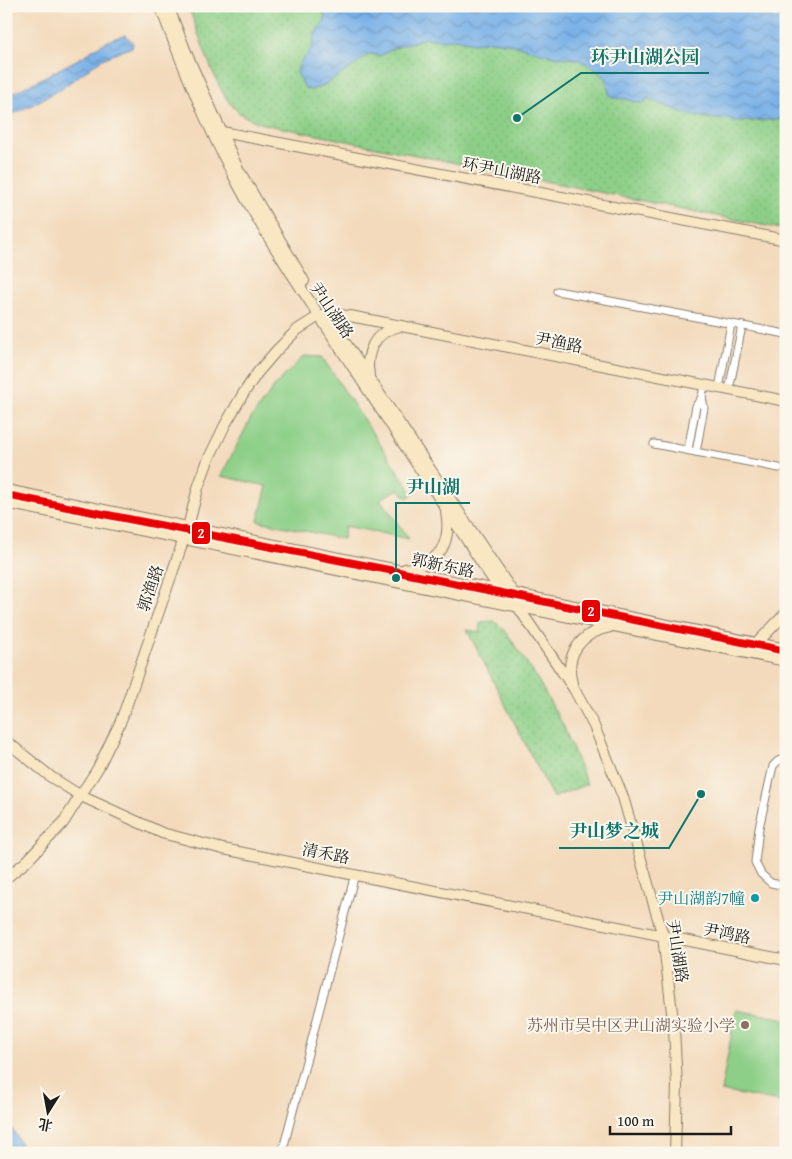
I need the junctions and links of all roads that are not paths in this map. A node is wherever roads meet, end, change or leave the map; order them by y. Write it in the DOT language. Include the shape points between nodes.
graph roads {
  1 [pos="160,6"];
  2 [pos="168,6"];
  3 [pos="216,131"];
  4 [pos="786,240"];
  5 [pos="557,291"];
  6 [pos="322,315"];
  7 [pos="731,324"];
  8 [pos="400,326"];
  9 [pos="742,326"];
  10 [pos="786,334"];
  11 [pos="370,379"];
  12 [pos="704,385"];
  13 [pos="724,389"];
  14 [pos="702,397"];
  15 [pos="786,401"];
  16 [pos="654,444"];
  17 [pos="688,450"];
  18 [pos="696,452"];
  19 [pos="779,468"];
  20 [pos="6,490"];
  21 [pos="6,503"];
  22 [pos="445,508"];
  23 [pos="188,527"];
  24 [pos="183,538"];
  25 [pos="398,570"];
  26 [pos="501,592"];
  27 [pos="515,595"];
  28 [pos="518,607"];
  29 [pos="786,613"];
  30 [pos="614,627"];
  31 [pos="757,643"];
  32 [pos="786,649"];
  33 [pos="755,655"];
  34 [pos="786,661"];
  35 [pos="574,689"];
  36 [pos="6,742"];
  37 [pos="786,758"];
  38 [pos="80,796"];
  39 [pos="355,874"];
  40 [pos="6,878"];
  41 [pos="786,886"];
  42 [pos="663,936"];
  43 [pos="786,960"];
  44 [pos="282,1153"];
  45 [pos="676,1153"];
  1 -- 3 [label="street, 尹山湖路" via="181,62"];
  2 -- 3 [label="street, 尹山湖路"];
  3 -- 4 [label="street, 环尹山湖路"];
  3 -- 6 [label="street, 尹山湖路"];
  5 -- 7 [label="street"];
  6 -- 8 [label="street, 尹渔路" via="350,316"];
  6 -- 11 [label="street, 尹山湖路"];
  6 -- 22 [label="street, 尹山湖路"];
  6 -- 23 [label="street, 郭渔路" via="297,330 277,350 243,394 208,460"];
  7 -- 9 [label="street"];
  7 -- 13 [label="street"];
  8 -- 11 [label="street" via="385,331 372,346 367,364"];
  8 -- 12 [label="street, 尹渔路"];
  9 -- 10 [label="street"];
  9 -- 13 [label="street"];
  11 -- 27 [label="street, 尹山湖路"];
  12 -- 13 [label="street, 尹渔路"];
  12 -- 14 [label="street"];
  13 -- 15 [label="street, 尹渔路"];
  14 -- 17 [label="street" via="696,406"];
  14 -- 18 [label="street" via="704,408"];
  16 -- 17 [label="street"];
  17 -- 18 [label="street"];
  18 -- 19 [label="street"];
  20 -- 23 [label="street, 郭新东路"];
  21 -- 24 [label="street, 郭新东路"];
  22 -- 25 [label="street" via="447,533 439,553 422,565"];
  22 -- 26 [label="street, 尹山湖路"];
  23 -- 24 [label="street, 郭渔路"];
  23 -- 25 [label="street, 郭新东路"];
  24 -- 28 [label="street, 郭新东路"];
  24 -- 38 [label="street, 郭渔路" via="120,723"];
  25 -- 26 [label="street, 郭新东路"];
  26 -- 27 [label="street, 郭新东路"];
  26 -- 28 [label="street, 尹山湖路"];
  27 -- 28 [label="street, 尹山湖路"];
  27 -- 31 [label="street, 郭新东路"];
  28 -- 30 [label="street, 郭新东路"];
  28 -- 35 [label="street, 尹山湖路"];
  29 -- 31 [label="street"];
  30 -- 33 [label="street, 郭新东路"];
  30 -- 35 [label="street" via="592,632 578,645 570,663"];
  31 -- 32 [label="street, 郭新东路"];
  31 -- 33 [label="street"];
  33 -- 34 [label="street, 郭新东路"];
  35 -- 42 [label="street, 尹山湖路" via="594,726 623,797"];
  36 -- 38 [label="street, 清禾路"];
  37 -- 41 [label="street" via="773,766 755,862 771,883"];
  38 -- 39 [label="street, 清禾路" via="162,833 223,849"];
  38 -- 40 [label="street, 郭渔路" via="63,823"];
  39 -- 42 [label="street, 清禾路"];
  39 -- 44 [label="street"];
  42 -- 43 [label="street, 尹鸿路"];
  42 -- 45 [label="street, 尹山湖路" via="677,1076"];
}
